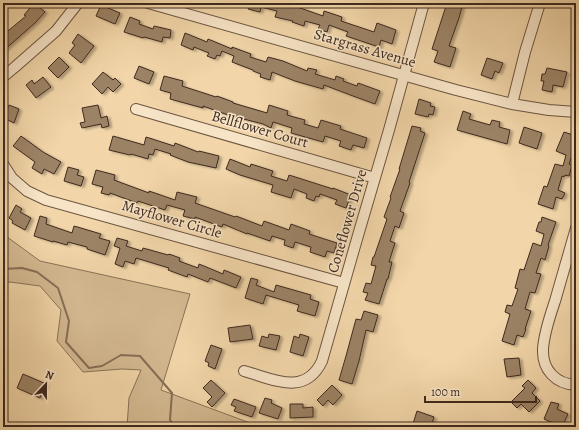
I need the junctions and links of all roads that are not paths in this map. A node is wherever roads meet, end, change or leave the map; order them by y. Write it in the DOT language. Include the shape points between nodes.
graph roads {
  1 [pos="78,3"];
  2 [pos="148,3"];
  3 [pos="424,3"];
  4 [pos="540,3"];
  5 [pos="404,74"];
  6 [pos="3,77"];
  7 [pos="512,104"];
  8 [pos="136,109"];
  9 [pos="576,112"];
  10 [pos="3,164"];
  11 [pos="375,178"];
  12 [pos="576,228"];
  13 [pos="571,262"];
  14 [pos="344,283"];
  15 [pos="244,371"];
  16 [pos="576,385"];
  1 -- 6 [label="street" via="56,30"];
  2 -- 5 [label="street, Stargrass Avenue"];
  3 -- 5 [label="street, Coneflower Drive"];
  4 -- 7 [label="street"];
  5 -- 7 [label="street, Stargrass Avenue"];
  5 -- 11 [label="street, Coneflower Drive"];
  7 -- 9 [label="street, Stargrass Avenue"];
  8 -- 11 [label="street, Bellflower Court"];
  10 -- 14 [label="street, Mayflower Circle" via="12,178 27,191 46,200"];
  11 -- 14 [label="street, Coneflower Drive"];
  12 -- 13 [label="street"];
  13 -- 16 [label="street" via="547,328 543,349 544,361 550,374 564,383"];
  14 -- 15 [label="street, Coneflower Drive" via="322,361 314,374 308,379 285,383"];
}
